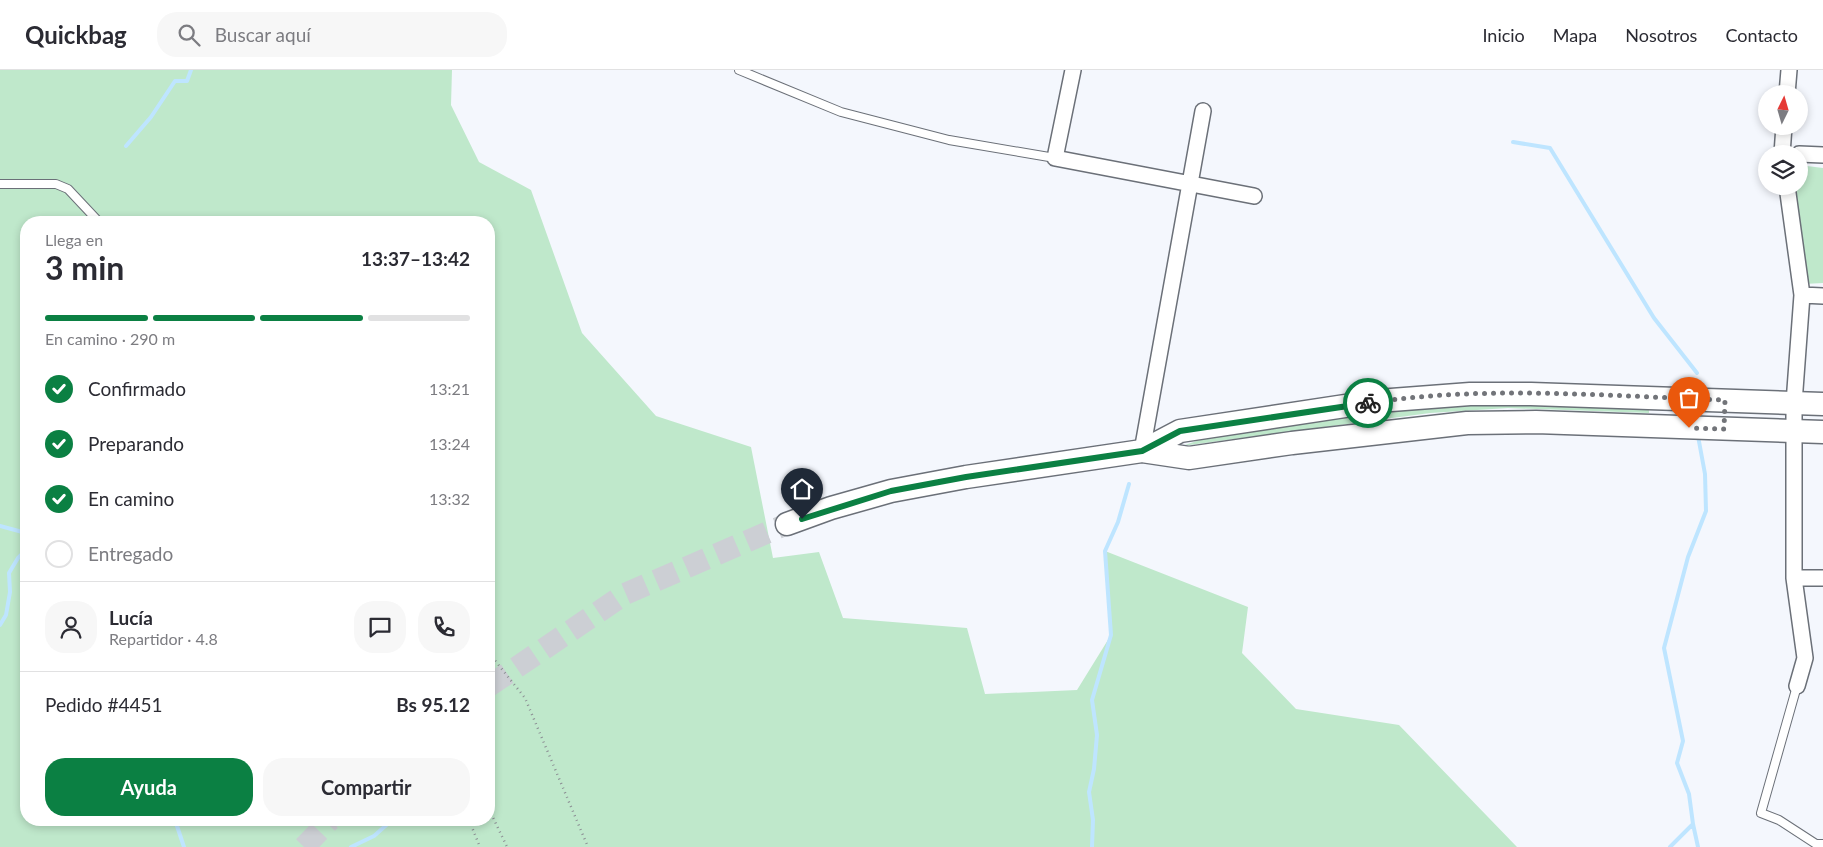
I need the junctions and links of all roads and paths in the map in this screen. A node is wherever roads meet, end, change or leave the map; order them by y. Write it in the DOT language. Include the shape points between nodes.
graph roads {
  1 [pos="739,70"];
  2 [pos="1073,70"];
  3 [pos="1789,70"];
  4 [pos="1788,85"];
  5 [pos="1203,111"];
  6 [pos="1808,154"];
  7 [pos="1823,155"];
  8 [pos="1055,158"];
  9 [pos="0,184"];
  10 [pos="1190,184"];
  11 [pos="1788,195"];
  12 [pos="1254,196"];
  13 [pos="93,216"];
  14 [pos="1802,295"];
  15 [pos="1823,296"];
  16 [pos="1725,400"];
  17 [pos="1794,403"];
  18 [pos="1823,404"];
  19 [pos="1724,429"];
  20 [pos="1794,432"];
  21 [pos="1823,432"];
  22 [pos="1142,451"];
  23 [pos="787,524"];
  24 [pos="1794,578"];
  25 [pos="1823,578"];
  26 [pos="495,660"];
  27 [pos="1797,686"];
  28 [pos="495,822"];
  29 [pos="471,826"];
  30 [pos="1823,844"];
  31 [pos="480,847"];
  32 [pos="507,847"];
  33 [pos="588,847"];
  1 -- 8 [label="lane" via="841,112 949,140"];
  2 -- 8 [label="street"];
  3 -- 4 [label="street"];
  5 -- 10 [label="street"];
  6 -- 7 [label="street"];
  8 -- 10 [label="street"];
  9 -- 13 [label="lane" via="56,184 68,189"];
  10 -- 12 [label="street"];
  10 -- 22 [label="street"];
  11 -- 14 [label="street"];
  14 -- 15 [label="street"];
  14 -- 17 [label="street"];
  16 -- 17 [label="main road"];
  16 -- 19 [label="main road"];
  16 -- 22 [label="main road" via="1470,394 1378,401 1180,431"];
  17 -- 18 [label="main road"];
  17 -- 20 [label="street"];
  19 -- 20 [label="main road"];
  19 -- 22 [label="main road" via="1536,422 1467,423 1190,458"];
  20 -- 21 [label="main road"];
  20 -- 24 [label="street"];
  22 -- 23 [label="main road" via="891,491"];
  24 -- 25 [label="street"];
  24 -- 27 [label="street" via="1805,658"];
  26 -- 33 [label="path" via="525,698"];
  27 -- 30 [label="lane" via="1762,813 1816,844"];
  28 -- 32 [label="path"];
  29 -- 31 [label="path"];
}
